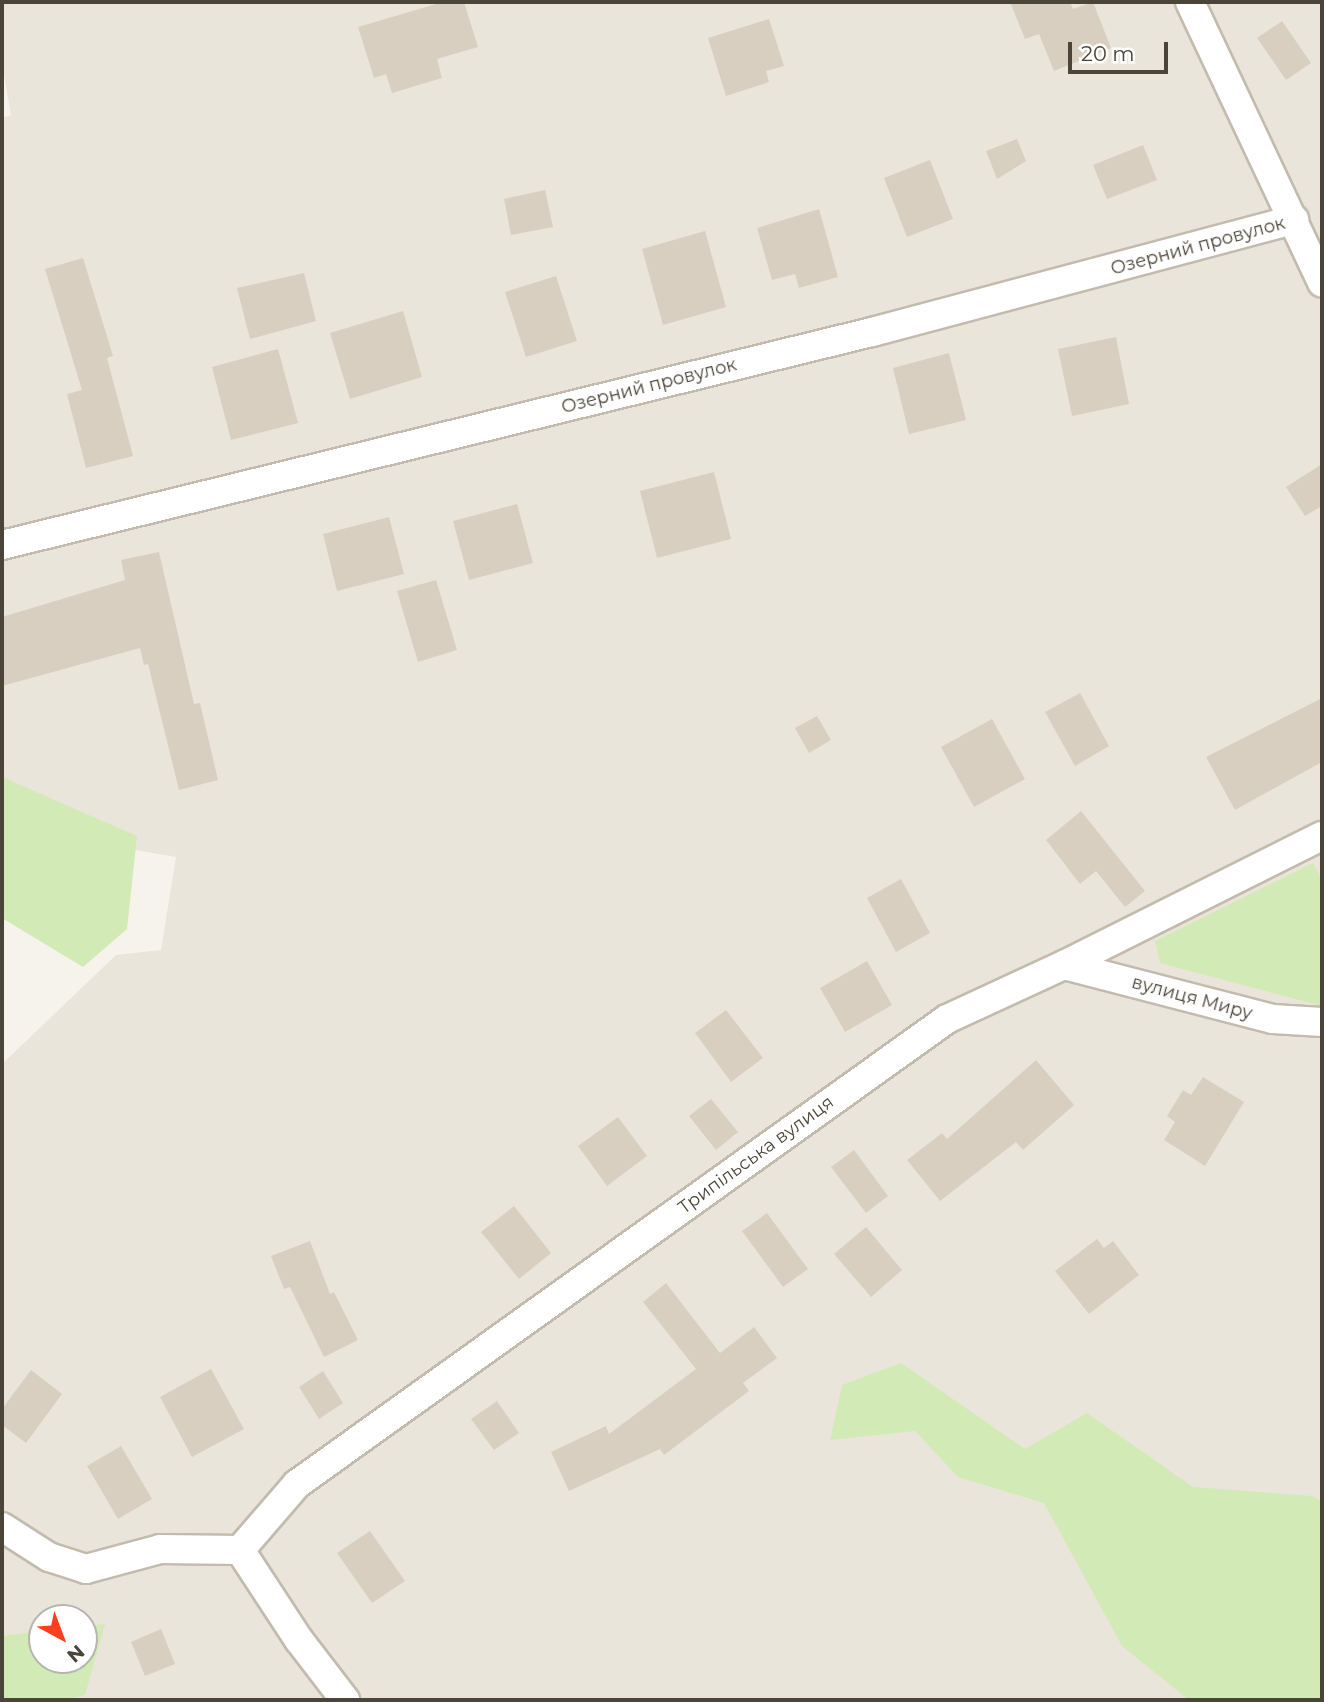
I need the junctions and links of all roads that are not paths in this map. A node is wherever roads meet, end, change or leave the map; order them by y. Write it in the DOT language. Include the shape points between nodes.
graph roads {
  1 [pos="1190,2"];
  2 [pos="1294,220"];
  3 [pos="1322,283"];
  4 [pos="2,545"];
  5 [pos="1322,836"];
  6 [pos="1064,965"];
  7 [pos="1322,1022"];
  8 [pos="2,1527"];
  9 [pos="240,1550"];
  10 [pos="345,1700"];
  1 -- 2 [label="street"];
  2 -- 3 [label="street"];
  2 -- 4 [label="street, Озерний провулок" via="872,332"];
  5 -- 6 [label="street, Трипільська вулиця"];
  6 -- 7 [label="street, вулиця Миру" via="1273,1019"];
  6 -- 9 [label="street, Трипільська вулиця" via="947,1018 298,1484"];
  8 -- 9 [label="street" via="49,1557 86,1569 160,1549"];
  9 -- 10 [label="street"];
}
